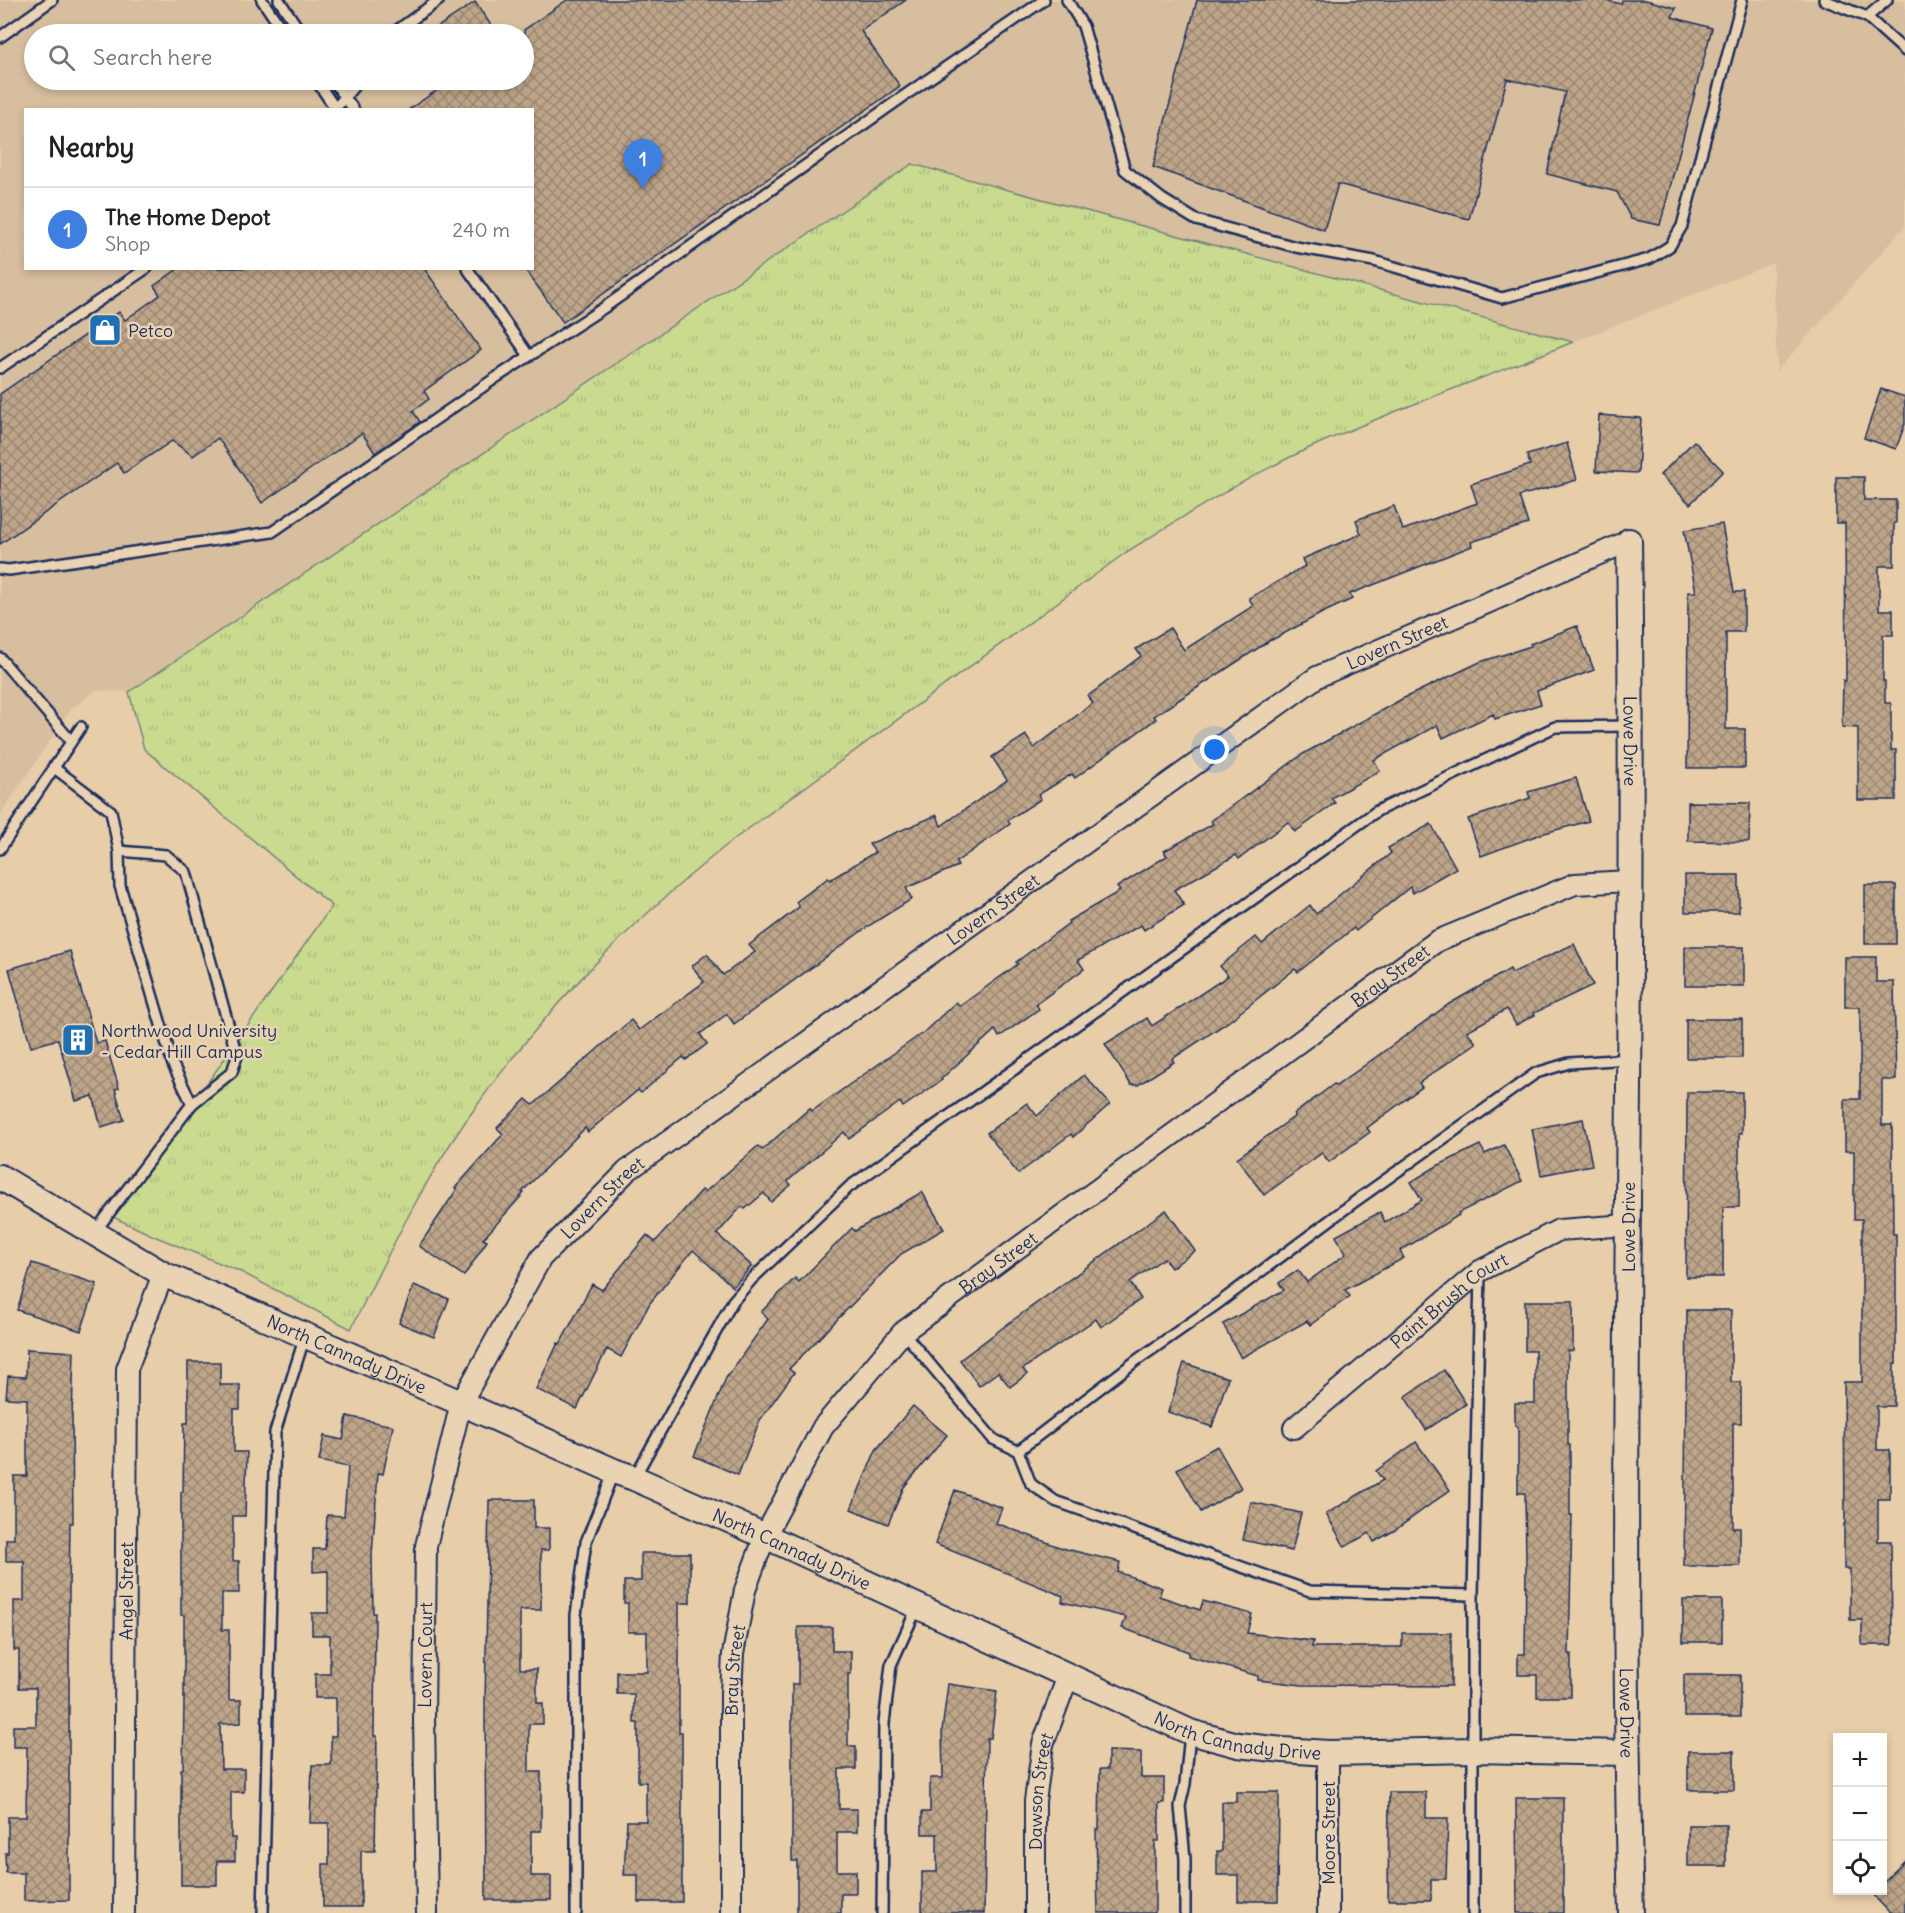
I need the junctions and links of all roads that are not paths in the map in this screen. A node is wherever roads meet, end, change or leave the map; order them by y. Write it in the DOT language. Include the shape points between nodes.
graph roads {
  1 [pos="52,0"];
  2 [pos="262,0"];
  3 [pos="279,0"];
  4 [pos="439,0"];
  5 [pos="1044,0"];
  6 [pos="1067,0"];
  7 [pos="1743,0"];
  8 [pos="1824,0"];
  9 [pos="1887,0"];
  10 [pos="1867,17"];
  11 [pos="278,24"];
  12 [pos="295,24"];
  13 [pos="406,24"];
  14 [pos="0,37"];
  15 [pos="1905,51"];
  16 [pos="322,90"];
  17 [pos="340,90"];
  18 [pos="350,90"];
  19 [pos="345,97"];
  20 [pos="333,108"];
  21 [pos="335,108"];
  22 [pos="353,108"];
  23 [pos="144,270"];
  24 [pos="468,270"];
  25 [pos="530,356"];
  26 [pos="0,368"];
  27 [pos="1629,541"];
  28 [pos="0,569"];
  29 [pos="0,658"];
  30 [pos="1632,726"];
  31 [pos="81,727"];
  32 [pos="71,741"];
  33 [pos="53,767"];
  34 [pos="0,849"];
  35 [pos="119,851"];
  36 [pos="1629,881"];
  37 [pos="1629,1059"];
  38 [pos="192,1104"];
  39 [pos="4,1183"];
  40 [pos="1628,1225"];
  41 [pos="93,1234"];
  42 [pos="1480,1271"];
  43 [pos="163,1274"];
  44 [pos="903,1332"];
  45 [pos="305,1336"];
  46 [pos="461,1403"];
  47 [pos="1294,1428"];
  48 [pos="1018,1451"];
  49 [pos="624,1475"];
  50 [pos="765,1536"];
  51 [pos="1473,1595"];
  52 [pos="918,1606"];
  53 [pos="1068,1676"];
  54 [pos="1190,1732"];
  55 [pos="1473,1750"];
  56 [pos="1328,1752"];
  57 [pos="1626,1753"];
  58 [pos="124,1913"];
  59 [pos="263,1913"];
  60 [pos="427,1913"];
  61 [pos="576,1913"];
  62 [pos="731,1913"];
  63 [pos="882,1913"];
  64 [pos="1035,1913"];
  65 [pos="1185,1913"];
  66 [pos="1328,1913"];
  67 [pos="1473,1913"];
  68 [pos="1631,1913"];
  1 -- 14 [label="lane"];
  2 -- 11 [label="lane"];
  3 -- 12 [label="lane"];
  4 -- 13 [label="lane"];
  5 -- 25 [label="lane"];
  6 -- 7 [label="lane" via="1083,26 1125,170 1162,199 1196,220 1296,247 1374,261 1502,298 1649,259 1670,246 1682,226"];
  8 -- 10 [label="lane"];
  9 -- 10 [label="lane"];
  10 -- 15 [label="lane"];
  16 -- 20 [label="lane"];
  17 -- 19 [label="lane"];
  18 -- 19 [label="lane"];
  19 -- 21 [label="lane"];
  19 -- 22 [label="lane"];
  23 -- 26 [label="lane"];
  24 -- 25 [label="lane"];
  25 -- 28 [label="lane" via="272,532"];
  27 -- 30 [label="street, Lowe Drive"];
  27 -- 46 [label="street, Lovern Street" via="1317,677 627,1171 542,1258"];
  29 -- 32 [label="lane"];
  30 -- 36 [label="street, Lowe Drive"];
  30 -- 49 [label="lane" via="1555,727 1377,811 849,1187 733,1301"];
  31 -- 32 [label="lane"];
  32 -- 33 [label="lane"];
  33 -- 34 [label="lane"];
  33 -- 35 [label="lane" via="111,811"];
  35 -- 38 [label="lane" via="120,886 174,1065"];
  35 -- 38 [label="lane" via="166,855 186,872 237,1056 232,1072"];
  36 -- 37 [label="street, Lowe Drive"];
  36 -- 44 [label="street, Bray Street" via="1575,884 1437,940"];
  37 -- 40 [label="street, Lowe Drive"];
  37 -- 48 [label="lane" via="1569,1063 1536,1073 1137,1360"];
  38 -- 41 [label="lane"];
  39 -- 41 [label="street, North Cannady Drive"];
  40 -- 42 [label="street, Paint Brush Court" via="1559,1230"];
  40 -- 57 [label="street, Lowe Drive"];
  41 -- 43 [label="street, North Cannady Drive"];
  42 -- 47 [label="street, Paint Brush Court"];
  42 -- 51 [label="lane"];
  43 -- 45 [label="street, North Cannady Drive"];
  43 -- 58 [label="street, Angel Street" via="127,1369"];
  44 -- 48 [label="lane" via="993,1438"];
  44 -- 50 [label="street, Bray Street" via="822,1427"];
  45 -- 46 [label="street, North Cannady Drive"];
  45 -- 59 [label="lane" via="275,1432"];
  46 -- 49 [label="street, North Cannady Drive"];
  46 -- 60 [label="street, Lovern Court" via="426,1546"];
  48 -- 51 [label="lane" via="1031,1484 1055,1501 1310,1591"];
  49 -- 50 [label="street, North Cannady Drive"];
  49 -- 61 [label="lane" via="586,1542 576,1615"];
  50 -- 52 [label="street, North Cannady Drive"];
  50 -- 62 [label="street, Bray Street" via="745,1590 733,1654"];
  51 -- 55 [label="lane"];
  52 -- 53 [label="street, North Cannady Drive"];
  52 -- 63 [label="lane" via="891,1665 884,1723"];
  53 -- 54 [label="street, North Cannady Drive"];
  53 -- 64 [label="street, Dawson Street" via="1043,1744 1035,1801"];
  54 -- 56 [label="street, North Cannady Drive" via="1238,1745"];
  54 -- 65 [label="lane" via="1180,1806"];
  55 -- 56 [label="street, North Cannady Drive"];
  55 -- 57 [label="street, North Cannady Drive"];
  55 -- 67 [label="lane"];
  56 -- 66 [label="street, Moore Street"];
  57 -- 68 [label="street, Lowe Drive"];
}
